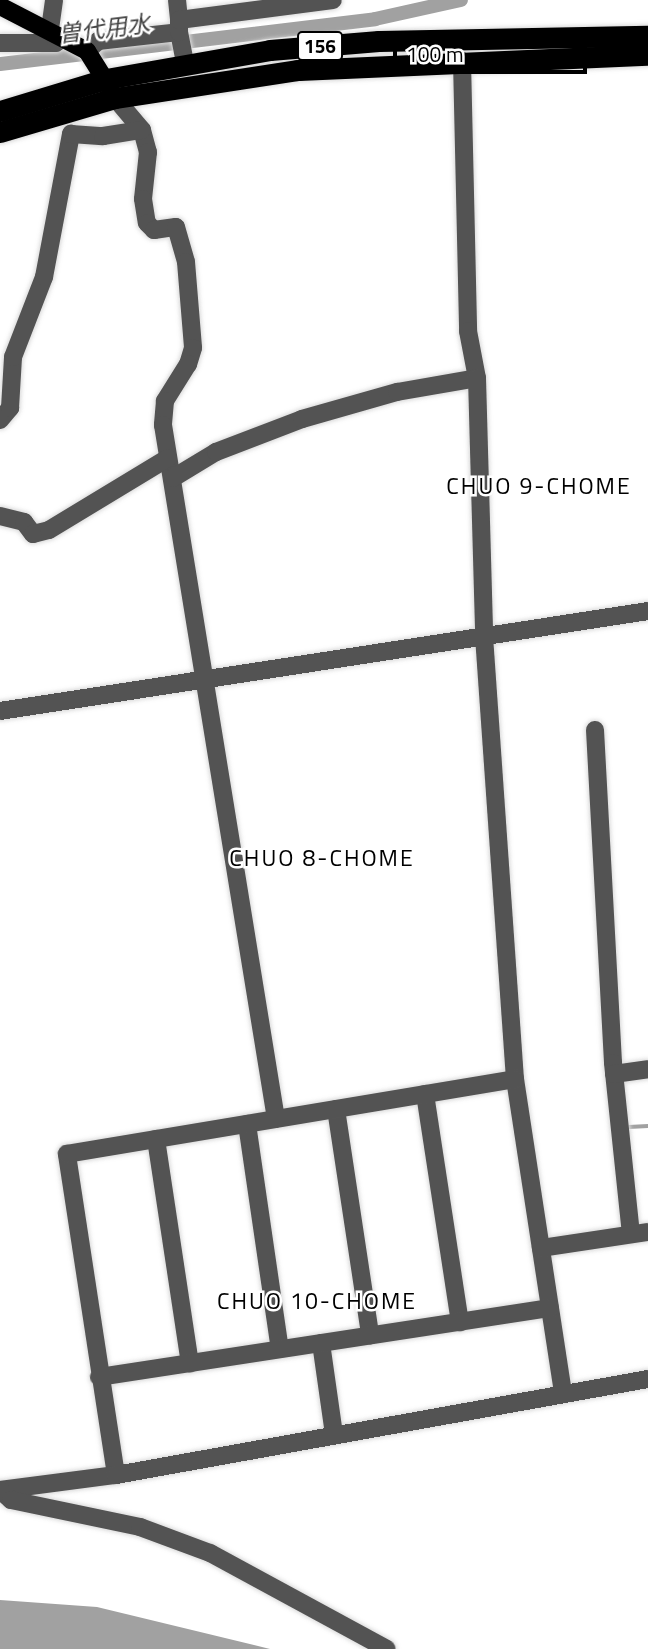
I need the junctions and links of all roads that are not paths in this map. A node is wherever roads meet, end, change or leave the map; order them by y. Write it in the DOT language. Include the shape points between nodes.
graph roads {
  1 [pos="54,0"];
  2 [pos="177,0"];
  3 [pos="333,0"];
  4 [pos="276,4"];
  5 [pos="0,6"];
  6 [pos="57,32"];
  7 [pos="648,36"];
  8 [pos="181,40"];
  9 [pos="0,43"];
  10 [pos="648,55"];
  11 [pos="462,61"];
  12 [pos="101,73"];
  13 [pos="0,111"];
  14 [pos="142,130"];
  15 [pos="0,132"];
  16 [pos="7,357"];
  17 [pos="477,378"];
  18 [pos="0,419"];
  19 [pos="167,458"];
  20 [pos="173,478"];
  21 [pos="0,516"];
  22 [pos="648,611"];
  23 [pos="484,636"];
  24 [pos="204,680"];
  25 [pos="0,711"];
  26 [pos="595,730"];
  27 [pos="648,1069"];
  28 [pos="614,1074"];
  29 [pos="515,1079"];
  30 [pos="425,1094"];
  31 [pos="336,1109"];
  32 [pos="276,1119"];
  33 [pos="247,1124"];
  34 [pos="156,1139"];
  35 [pos="640,1233"];
  36 [pos="541,1248"];
  37 [pos="550,1308"];
  38 [pos="460,1322"];
  39 [pos="370,1335"];
  40 [pos="320,1343"];
  41 [pos="280,1349"];
  42 [pos="190,1363"];
  43 [pos="99,1377"];
  44 [pos="648,1379"];
  45 [pos="563,1393"];
  46 [pos="334,1434"];
  47 [pos="116,1475"];
  48 [pos="0,1490"];
  49 [pos="387,1649"];
  1 -- 6 [label="street"];
  2 -- 8 [label="street"];
  3 -- 4 [label="street"];
  4 -- 8 [label="street"];
  5 -- 6 [label="main road"];
  6 -- 9 [label="street" via="56,43"];
  6 -- 12 [label="main road"];
  7 -- 8 [label="highway, 156" via="379,41 270,50"];
  8 -- 12 [label="highway, 156"];
  8 -- 12 [label="street" via="98,41"];
  10 -- 11 [label="highway, 156"];
  11 -- 12 [label="highway, 156" via="298,70"];
  11 -- 17 [label="street" via="468,331"];
  12 -- 13 [label="highway, 156"];
  12 -- 14 [label="street"];
  12 -- 15 [label="highway, 156"];
  14 -- 16 [label="street" via="71,134 44,277"];
  14 -- 19 [label="street" via="148,152 143,199 147,223 154,230 176,227 186,262 192,336 188,364 165,401"];
  16 -- 18 [label="street" via="9,408"];
  17 -- 20 [label="street" via="397,392 302,419 216,452"];
  17 -- 23 [label="street"];
  19 -- 20 [label="street"];
  19 -- 21 [label="street" via="49,530 33,534 24,522"];
  20 -- 24 [label="street"];
  22 -- 23 [label="street"];
  23 -- 24 [label="street"];
  23 -- 29 [label="street"];
  24 -- 25 [label="street"];
  24 -- 32 [label="street"];
  26 -- 28 [label="street"];
  27 -- 28 [label="street"];
  28 -- 35 [label="street"];
  29 -- 30 [label="street"];
  29 -- 36 [label="street"];
  30 -- 31 [label="street"];
  30 -- 38 [label="street"];
  31 -- 32 [label="street"];
  31 -- 39 [label="street"];
  32 -- 33 [label="street"];
  33 -- 34 [label="street"];
  33 -- 41 [label="street"];
  34 -- 42 [label="street"];
  34 -- 43 [label="street" via="67,1154"];
  35 -- 36 [label="street"];
  36 -- 37 [label="street"];
  37 -- 38 [label="street"];
  37 -- 45 [label="street"];
  38 -- 39 [label="street"];
  39 -- 40 [label="street"];
  40 -- 41 [label="street"];
  40 -- 46 [label="street"];
  41 -- 42 [label="street"];
  42 -- 43 [label="street"];
  43 -- 47 [label="street"];
  44 -- 45 [label="street"];
  45 -- 46 [label="street"];
  46 -- 47 [label="street"];
  47 -- 48 [label="street"];
  48 -- 49 [label="street" via="11,1500 140,1527 210,1553"];
}
